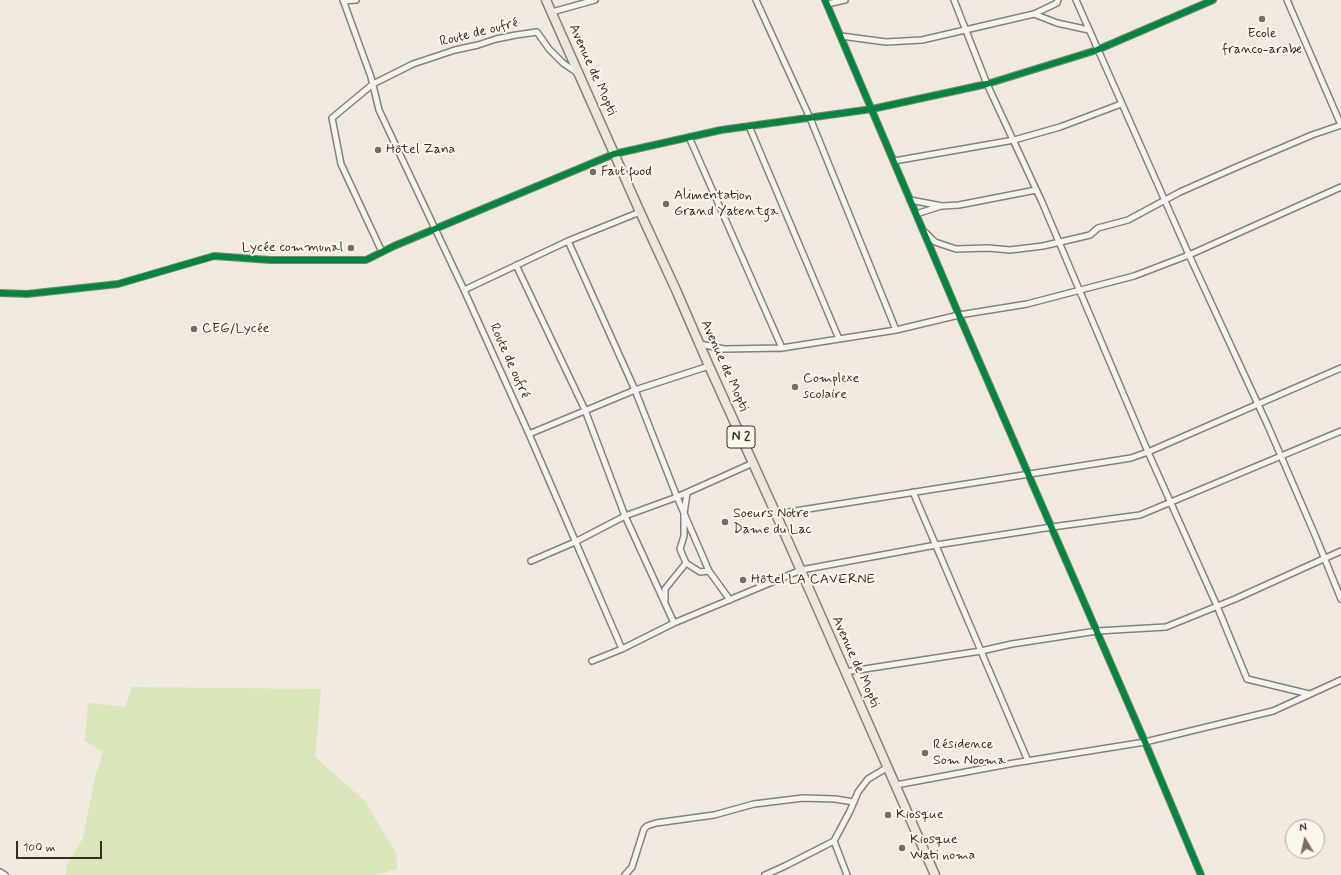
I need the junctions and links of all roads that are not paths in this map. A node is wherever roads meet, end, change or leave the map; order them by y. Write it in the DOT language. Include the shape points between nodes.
graph roads {
  1 [pos="343,0"];
  2 [pos="356,0"];
  3 [pos="546,0"];
  4 [pos="595,0"];
  5 [pos="756,0"];
  6 [pos="845,0"];
  7 [pos="954,0"];
  8 [pos="1058,0"];
  9 [pos="1076,0"];
  10 [pos="1213,0"];
  11 [pos="1287,0"];
  12 [pos="826,2"];
  13 [pos="552,12"];
  14 [pos="1034,14"];
  15 [pos="966,30"];
  16 [pos="1089,30"];
  17 [pos="841,36"];
  18 [pos="1097,50"];
  19 [pos="579,73"];
  20 [pos="373,84"];
  21 [pos="987,84"];
  22 [pos="1121,104"];
  23 [pos="872,109"];
  24 [pos="810,118"];
  25 [pos="1341,125"];
  26 [pos="749,126"];
  27 [pos="689,137"];
  28 [pos="1014,140"];
  29 [pos="614,154"];
  30 [pos="894,161"];
  31 [pos="1341,187"];
  32 [pos="1036,190"];
  33 [pos="910,200"];
  34 [pos="1165,201"];
  35 [pos="942,206"];
  36 [pos="640,212"];
  37 [pos="916,214"];
  38 [pos="434,229"];
  39 [pos="923,230"];
  40 [pos="568,241"];
  41 [pos="1059,243"];
  42 [pos="382,252"];
  43 [pos="1189,255"];
  44 [pos="516,265"];
  45 [pos="464,290"];
  46 [pos="1079,291"];
  47 [pos="0,293"];
  48 [pos="958,315"];
  49 [pos="896,330"];
  50 [pos="839,339"];
  51 [pos="700,344"];
  52 [pos="782,348"];
  53 [pos="709,366"];
  54 [pos="1341,368"];
  55 [pos="635,390"];
  56 [pos="1258,404"];
  57 [pos="586,410"];
  58 [pos="1341,431"];
  59 [pos="529,434"];
  60 [pos="1148,452"];
  61 [pos="1281,456"];
  62 [pos="754,463"];
  63 [pos="1028,474"];
  64 [pos="913,492"];
  65 [pos="687,493"];
  66 [pos="677,497"];
  67 [pos="1171,502"];
  68 [pos="684,514"];
  69 [pos="776,514"];
  70 [pos="625,516"];
  71 [pos="1052,527"];
  72 [pos="576,542"];
  73 [pos="936,545"];
  74 [pos="1341,551"];
  75 [pos="1324,558"];
  76 [pos="531,561"];
  77 [pos="686,564"];
  78 [pos="801,570"];
  79 [pos="709,571"];
  80 [pos="1341,599"];
  81 [pos="730,600"];
  82 [pos="665,603"];
  83 [pos="1217,606"];
  84 [pos="674,623"];
  85 [pos="1097,631"];
  86 [pos="622,649"];
  87 [pos="981,652"];
  88 [pos="592,661"];
  89 [pos="845,672"];
  90 [pos="1341,680"];
  91 [pos="1309,694"];
  92 [pos="1145,742"];
  93 [pos="1028,761"];
  94 [pos="888,767"];
  95 [pos="896,785"];
  96 [pos="854,802"];
  97 [pos="834,841"];
  98 [pos="0,872"];
  99 [pos="5,875"];
  100 [pos="625,875"];
  101 [pos="765,875"];
  102 [pos="847,875"];
  103 [pos="935,875"];
  104 [pos="1201,875"];
  1 -- 2 [label="street"];
  1 -- 20 [label="street, Route de oufré"];
  3 -- 13 [label="main road, Avenue de Mopti / N 2"];
  4 -- 13 [label="street"];
  5 -- 24 [label="street"];
  6 -- 12 [label="street"];
  7 -- 15 [label="street"];
  8 -- 14 [label="street" via="1057,3"];
  9 -- 16 [label="street"];
  10 -- 18 [label="street"];
  11 -- 25 [label="street"];
  12 -- 17 [label="street"];
  13 -- 19 [label="main road, Avenue de Mopti / N 2"];
  14 -- 15 [label="street"];
  14 -- 16 [label="street" via="1057,23"];
  15 -- 17 [label="street" via="922,40 886,42"];
  15 -- 21 [label="street"];
  16 -- 18 [label="street"];
  17 -- 23 [label="street"];
  18 -- 21 [label="street"];
  18 -- 22 [label="street"];
  19 -- 20 [label="street, Route de oufré" via="563,63 537,32 455,50 413,64"];
  19 -- 29 [label="main road, Avenue de Mopti / N 2"];
  20 -- 38 [label="street, Route de oufré" via="379,110"];
  20 -- 42 [label="street, Route de oufré" via="332,118 341,164"];
  21 -- 23 [label="street"];
  21 -- 28 [label="street"];
  22 -- 28 [label="street" via="1060,128"];
  22 -- 34 [label="street"];
  23 -- 24 [label="street"];
  23 -- 30 [label="street"];
  24 -- 26 [label="street"];
  24 -- 49 [label="street"];
  25 -- 34 [label="street" via="1252,160"];
  26 -- 27 [label="street"];
  26 -- 50 [label="street"];
  27 -- 29 [label="street"];
  27 -- 52 [label="street"];
  28 -- 30 [label="street"];
  28 -- 32 [label="street"];
  29 -- 36 [label="main road, Avenue de Mopti / N 2"];
  29 -- 38 [label="street"];
  30 -- 33 [label="street"];
  31 -- 43 [label="street"];
  32 -- 35 [label="street"];
  32 -- 41 [label="street"];
  33 -- 35 [label="street"];
  33 -- 37 [label="street"];
  34 -- 41 [label="street" via="1128,220 1098,228 1090,235"];
  34 -- 43 [label="street"];
  35 -- 37 [label="street"];
  36 -- 40 [label="street"];
  36 -- 51 [label="main road, Avenue de Mopti / N 2"];
  37 -- 39 [label="street"];
  38 -- 42 [label="street"];
  38 -- 45 [label="street, Route de oufré"];
  39 -- 41 [label="street" via="935,242 956,249 1010,250"];
  39 -- 48 [label="street"];
  40 -- 44 [label="street"];
  40 -- 55 [label="street"];
  41 -- 46 [label="street"];
  42 -- 47 [label="street" via="366,260 270,260 214,256 118,284 27,294"];
  43 -- 46 [label="street" via="1134,276"];
  43 -- 56 [label="street"];
  44 -- 45 [label="street"];
  44 -- 57 [label="street"];
  45 -- 59 [label="street, Route de oufré"];
  46 -- 48 [label="street" via="1027,304"];
  46 -- 60 [label="street"];
  48 -- 49 [label="street"];
  48 -- 63 [label="street"];
  49 -- 50 [label="street"];
  50 -- 52 [label="street"];
  51 -- 52 [label="street" via="724,349"];
  51 -- 53 [label="main road, Avenue de Mopti / N 2"];
  53 -- 55 [label="street"];
  53 -- 62 [label="main road, Avenue de Mopti / N 2"];
  54 -- 56 [label="street"];
  55 -- 57 [label="street"];
  55 -- 66 [label="street"];
  56 -- 60 [label="street"];
  56 -- 61 [label="street"];
  57 -- 59 [label="street"];
  57 -- 70 [label="street"];
  58 -- 61 [label="street"];
  59 -- 72 [label="street, Route de oufré"];
  60 -- 63 [label="street" via="1131,458"];
  60 -- 67 [label="street"];
  61 -- 67 [label="street"];
  61 -- 75 [label="street"];
  62 -- 65 [label="street"];
  62 -- 69 [label="main road, Avenue de Mopti / N 2"];
  63 -- 64 [label="street"];
  63 -- 71 [label="street"];
  64 -- 69 [label="street"];
  64 -- 73 [label="street"];
  65 -- 66 [label="street"];
  65 -- 68 [label="street"];
  66 -- 68 [label="street"];
  66 -- 70 [label="street"];
  67 -- 71 [label="street" via="1140,515"];
  67 -- 83 [label="street"];
  68 -- 77 [label="street" via="684,536 680,549"];
  68 -- 79 [label="street"];
  69 -- 78 [label="main road, Avenue de Mopti / N 2"];
  70 -- 72 [label="street"];
  70 -- 82 [label="street"];
  71 -- 73 [label="street"];
  71 -- 85 [label="street"];
  72 -- 76 [label="street"];
  72 -- 86 [label="street, Route de oufré"];
  73 -- 78 [label="street"];
  73 -- 87 [label="street"];
  74 -- 75 [label="street"];
  75 -- 80 [label="street"];
  75 -- 83 [label="street"];
  77 -- 79 [label="street" via="700,572"];
  77 -- 82 [label="street" via="665,589"];
  78 -- 81 [label="street"];
  78 -- 89 [label="main road, Avenue de Mopti / N 2"];
  79 -- 81 [label="street"];
  81 -- 84 [label="street"];
  82 -- 84 [label="street"];
  83 -- 85 [label="street" via="1166,626"];
  83 -- 91 [label="street" via="1247,679"];
  84 -- 86 [label="street"];
  85 -- 87 [label="street" via="1012,644"];
  85 -- 92 [label="street"];
  86 -- 88 [label="street"];
  87 -- 89 [label="street"];
  87 -- 93 [label="street"];
  89 -- 94 [label="main road, Avenue de Mopti / N 2"];
  90 -- 91 [label="street"];
  91 -- 92 [label="street" via="1273,710"];
  92 -- 93 [label="street"];
  92 -- 104 [label="street"];
  93 -- 95 [label="street"];
  94 -- 95 [label="main road, Avenue de Mopti / N 2"];
  94 -- 96 [label="street" via="868,778"];
  95 -- 103 [label="main road, Avenue de Mopti / N 2"];
  96 -- 97 [label="street"];
  96 -- 100 [label="street" via="803,798 754,804 714,815 656,823 644,829 632,867"];
  97 -- 101 [label="street"];
  97 -- 102 [label="street"];
  98 -- 99 [label="street"];
}
